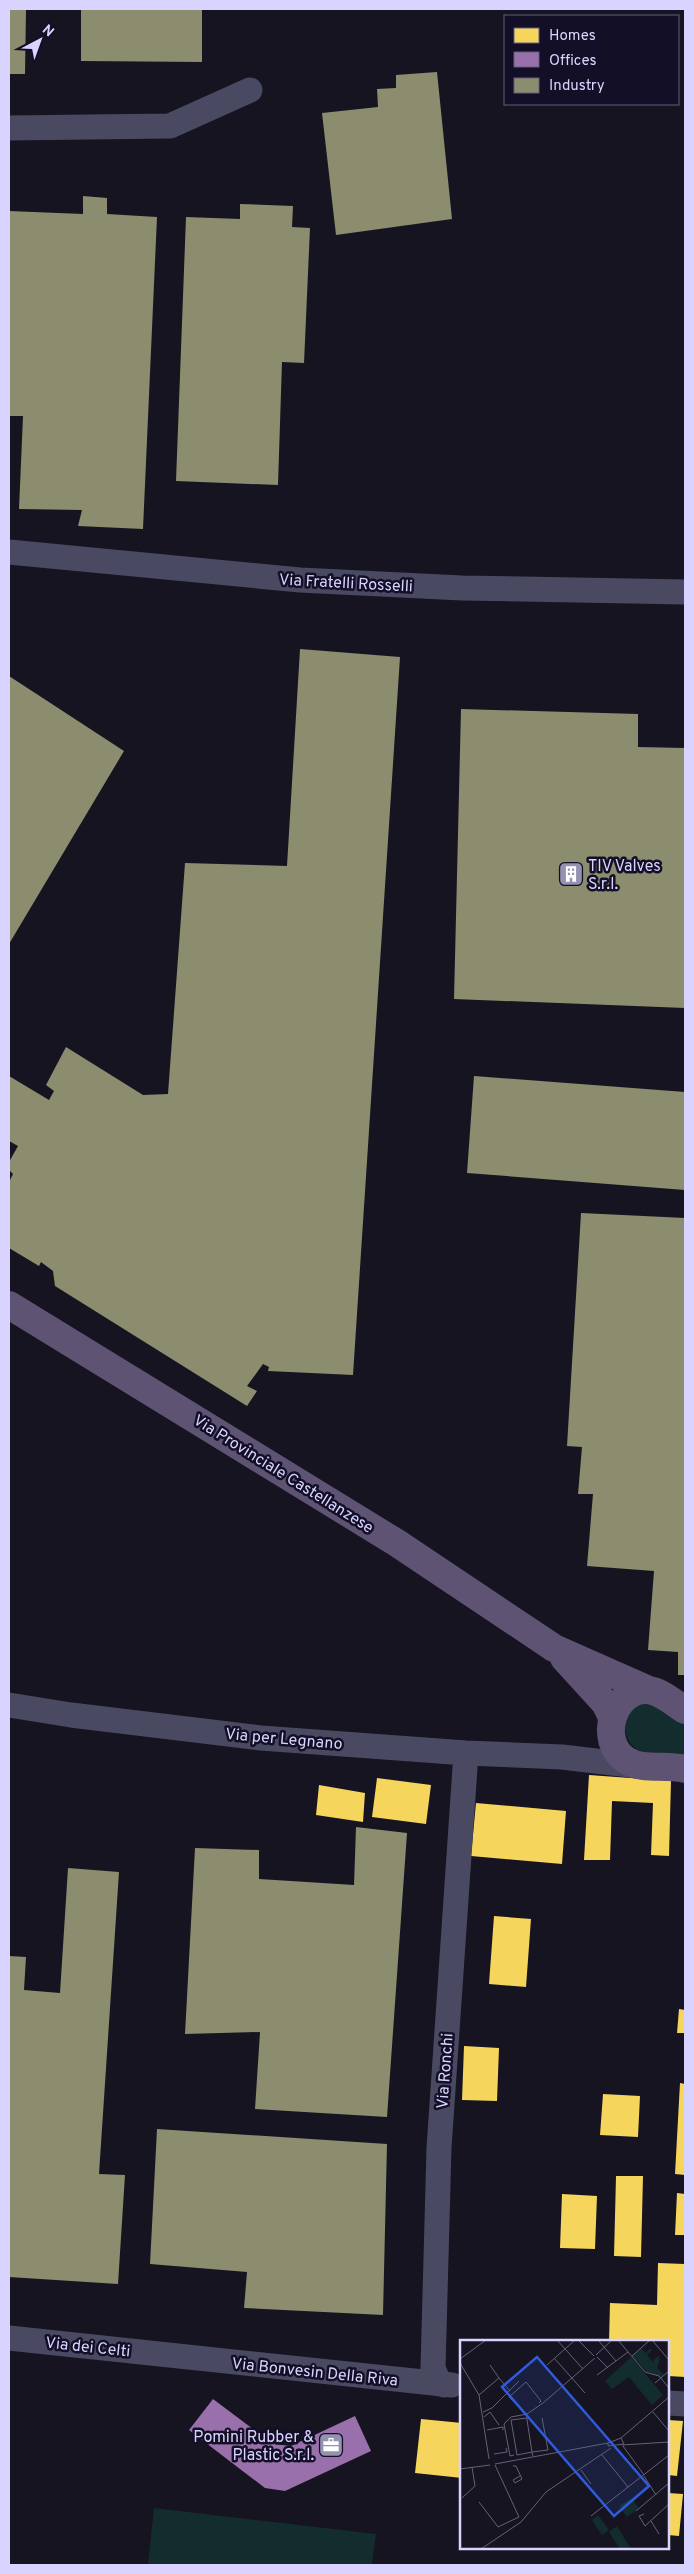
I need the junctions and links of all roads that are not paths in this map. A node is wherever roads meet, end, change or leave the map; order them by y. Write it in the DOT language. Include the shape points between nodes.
graph roads {
  1 [pos="250,90"];
  2 [pos="9,128"];
  3 [pos="9,552"];
  4 [pos="685,592"];
  5 [pos="9,1305"];
  6 [pos="554,1648"];
  7 [pos="649,1690"];
  8 [pos="9,1705"];
  9 [pos="685,1710"];
  10 [pos="612,1724"];
  11 [pos="466,1753"];
  12 [pos="562,1757"];
  13 [pos="638,1766"];
  14 [pos="685,1769"];
  15 [pos="9,2338"];
  16 [pos="168,2355"];
  17 [pos="453,2385"];
  18 [pos="669,2403"];
  19 [pos="685,2404"];
  1 -- 2 [label="street" via="170,126"];
  3 -- 4 [label="street, Via Fratelli Rosselli" via="300,580 462,588"];
  5 -- 6 [label="main road, Via Provinciale Castellanzese" via="397,1543"];
  6 -- 7 [label="main road, Via Provinciale Castellanzese"];
  6 -- 10 [label="main road, Via Provinciale Castellanzese" via="605,1703"];
  7 -- 9 [label="main road, Via Provinciale Castellanzese"];
  7 -- 10 [label="main road" via="630,1693 619,1702"];
  8 -- 11 [label="street, Via per Legnano" via="262,1738"];
  10 -- 12 [label="street, Via per Legnano" via="606,1740 596,1750"];
  10 -- 13 [label="main road, Via Provinciale Castellanzese" via="616,1747 624,1758"];
  11 -- 12 [label="street, Via per Legnano"];
  11 -- 17 [label="street, Via Ronchi" via="439,2148 433,2368 436,2378"];
  12 -- 13 [label="street, Via per Legnano"];
  13 -- 14 [label="main road"];
  15 -- 16 [label="street, Via dei Celti"];
  16 -- 17 [label="street, Via Bonvesin Della Riva"];
  18 -- 19 [label="street"];
}
